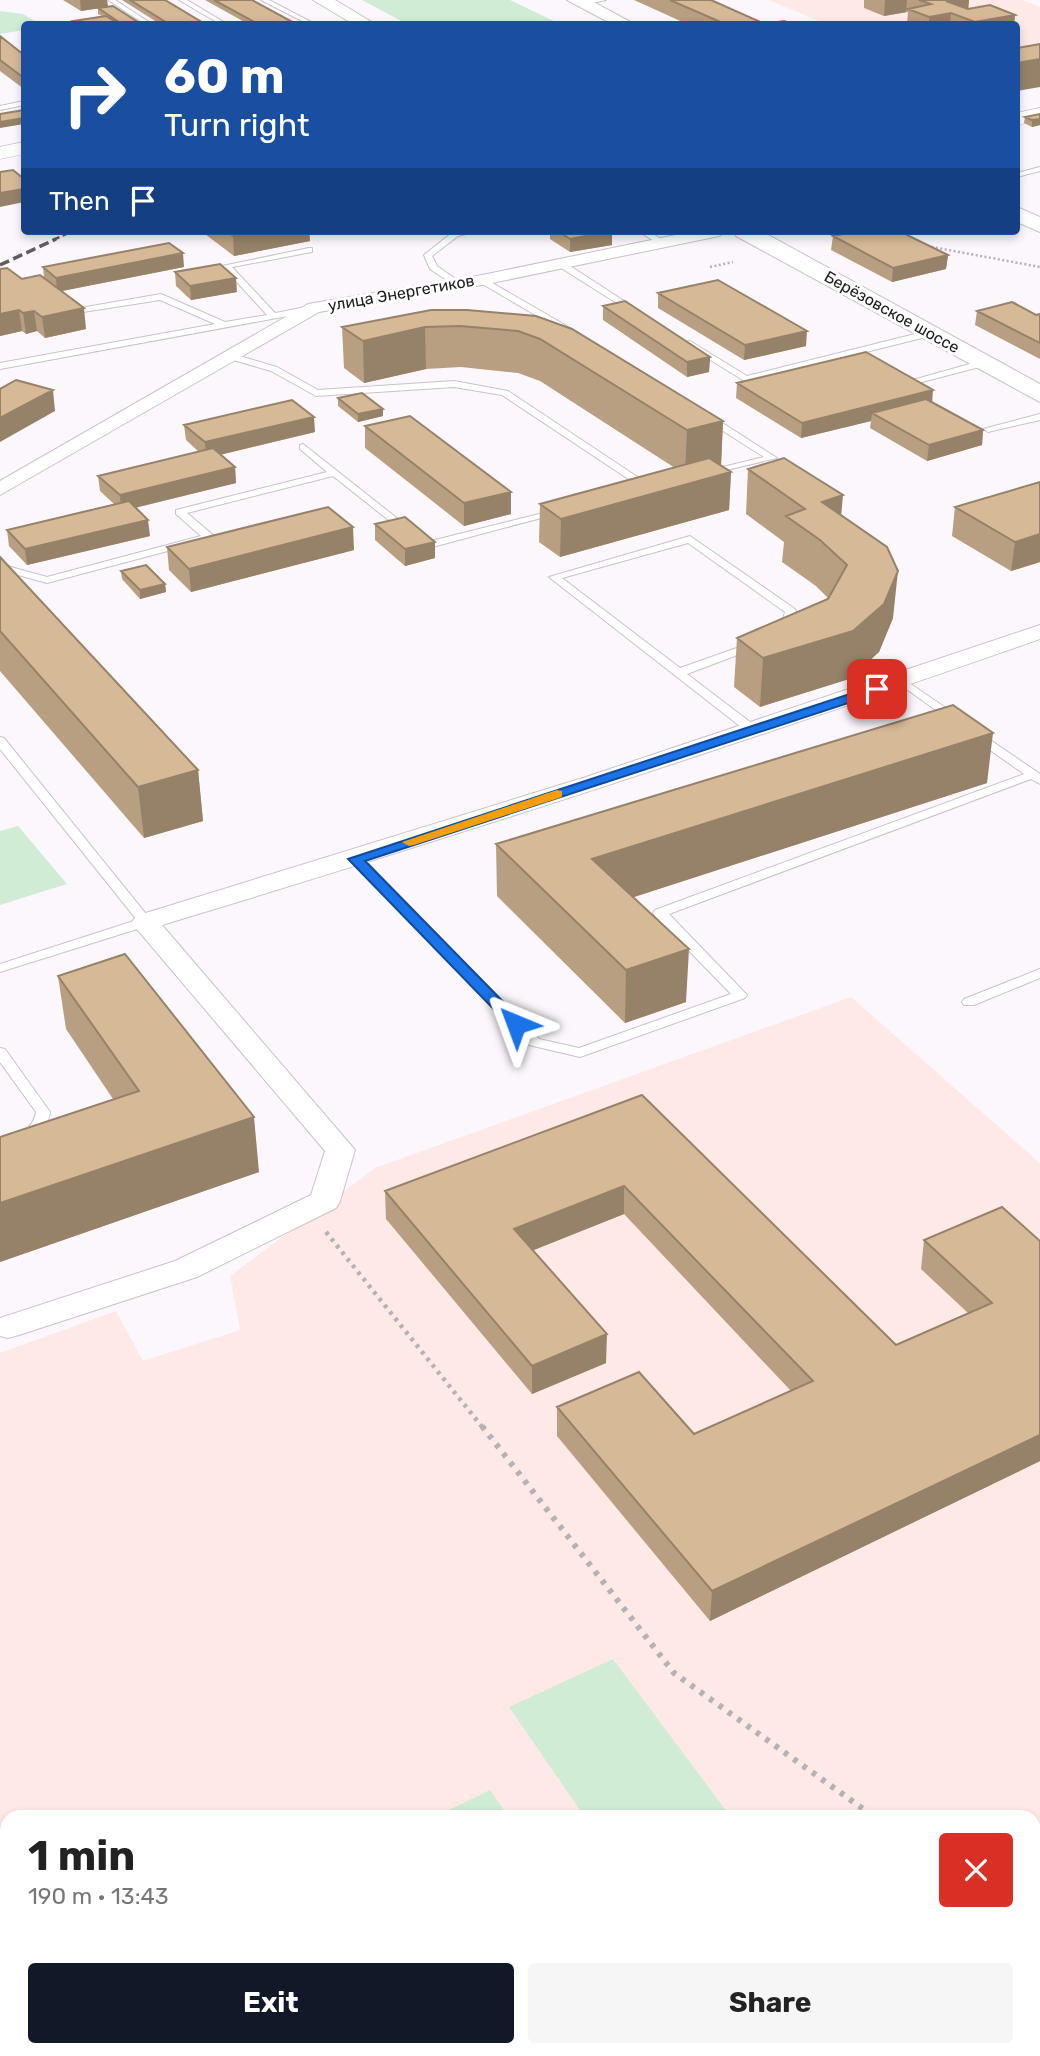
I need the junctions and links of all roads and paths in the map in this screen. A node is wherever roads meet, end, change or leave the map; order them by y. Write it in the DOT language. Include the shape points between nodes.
graph roads {
  1 [pos="111,0"];
  2 [pos="182,0"];
  3 [pos="264,0"];
  4 [pos="322,0"];
  5 [pos="603,0"];
  6 [pos="580,2"];
  7 [pos="144,21"];
  8 [pos="219,21"];
  9 [pos="306,21"];
  10 [pos="360,21"];
  11 [pos="619,21"];
  12 [pos="21,104"];
  13 [pos="0,108"];
  14 [pos="1040,114"];
  15 [pos="1020,118"];
  16 [pos="21,149"];
  17 [pos="0,153"];
  18 [pos="1040,169"];
  19 [pos="1020,174"];
  20 [pos="1020,215"];
  21 [pos="1040,225"];
  22 [pos="455,235"];
  23 [pos="649,235"];
  24 [pos="700,235"];
  25 [pos="751,235"];
  26 [pos="662,243"];
  27 [pos="923,246"];
  28 [pos="309,250"];
  29 [pos="733,262"];
  30 [pos="561,264"];
  31 [pos="710,267"];
  32 [pos="1040,267"];
  33 [pos="482,280"];
  34 [pos="457,284"];
  35 [pos="314,308"];
  36 [pos="86,310"];
  37 [pos="273,316"];
  38 [pos="651,320"];
  39 [pos="224,325"];
  40 [pos="931,332"];
  41 [pos="675,335"];
  42 [pos="589,344"];
  43 [pos="233,357"];
  44 [pos="984,363"];
  45 [pos="0,366"];
  46 [pos="907,383"];
  47 [pos="1040,394"];
  48 [pos="692,408"];
  49 [pos="1040,417"];
  50 [pos="988,429"];
  51 [pos="303,447"];
  52 [pos="333,473"];
  53 [pos="699,477"];
  54 [pos="662,486"];
  55 [pos="0,489"];
  56 [pos="650,489"];
  57 [pos="637,492"];
  58 [pos="572,509"];
  59 [pos="0,566"];
  60 [pos="1040,632"];
  61 [pos="678,673"];
  62 [pos="902,681"];
  63 [pos="754,732"];
  64 [pos="0,741"];
  65 [pos="1036,778"];
  66 [pos="356,859"];
  67 [pos="145,922"];
  68 [pos="0,968"];
  69 [pos="1040,973"];
  70 [pos="969,1002"];
  71 [pos="0,1052"];
  72 [pos="0,1147"];
  73 [pos="307,1210"];
  74 [pos="8,1327"];
  75 [pos="865,1810"];
  1 -- 7 [label="lane"];
  2 -- 8 [label="lane"];
  3 -- 9 [label="lane"];
  4 -- 10 [label="main road"];
  5 -- 6 [label="lane"];
  6 -- 11 [label="main road"];
  12 -- 13 [label="lane"];
  14 -- 15 [label="street"];
  16 -- 17 [label="street"];
  18 -- 19 [label="lane"];
  20 -- 21 [label="main road"];
  22 -- 34 [label="lane" via="428,255 433,267"];
  23 -- 26 [label="lane"];
  24 -- 26 [label="street, улица Энергетиков"];
  25 -- 40 [label="main road, Берёзовское шоссе"];
  26 -- 30 [label="street, улица Энергетиков"];
  27 -- 32 [label="path"];
  28 -- 37 [label="lane" via="226,266"];
  29 -- 31 [label="path"];
  30 -- 33 [label="street, улица Энергетиков"];
  30 -- 38 [label="lane"];
  33 -- 34 [label="street, улица Энергетиков"];
  33 -- 42 [label="lane"];
  34 -- 35 [label="street, улица Энергетиков"];
  35 -- 37 [label="lane"];
  35 -- 43 [label="street, улица Энергетиков"];
  36 -- 39 [label="lane" via="161,297"];
  37 -- 39 [label="lane"];
  39 -- 45 [label="lane"];
  40 -- 41 [label="lane" via="746,379"];
  40 -- 44 [label="main road, Берёзовское шоссе"];
  43 -- 55 [label="street, улица Энергетиков"];
  43 -- 56 [label="lane" via="274,369 316,393 454,384 505,393"];
  44 -- 46 [label="lane"];
  44 -- 47 [label="main road, Берёзовское шоссе"];
  48 -- 53 [label="lane" via="772,458"];
  49 -- 50 [label="lane"];
  51 -- 52 [label="lane"];
  52 -- 58 [label="lane" via="425,546"];
  52 -- 59 [label="lane" via="180,512 209,537 47,580"];
  54 -- 56 [label="lane"];
  56 -- 57 [label="lane"];
  60 -- 62 [label="street"];
  61 -- 61 [label="lane" via="554,577 690,539 791,611 785,634"];
  61 -- 63 [label="lane"];
  62 -- 63 [label="street"];
  62 -- 65 [label="lane"];
  63 -- 66 [label="street"];
  64 -- 67 [label="lane"];
  65 -- 66 [label="lane" via="660,913 740,995 580,1053 534,1042"];
  66 -- 67 [label="street"];
  67 -- 68 [label="lane"];
  67 -- 73 [label="street" via="340,1150 325,1202"];
  69 -- 70 [label="lane"];
  71 -- 72 [label="lane" via="43,1112 43,1119 33,1133"];
  73 -- 74 [label="street" via="186,1269"];
  73 -- 75 [label="path" via="397,1317 674,1673"];
}
